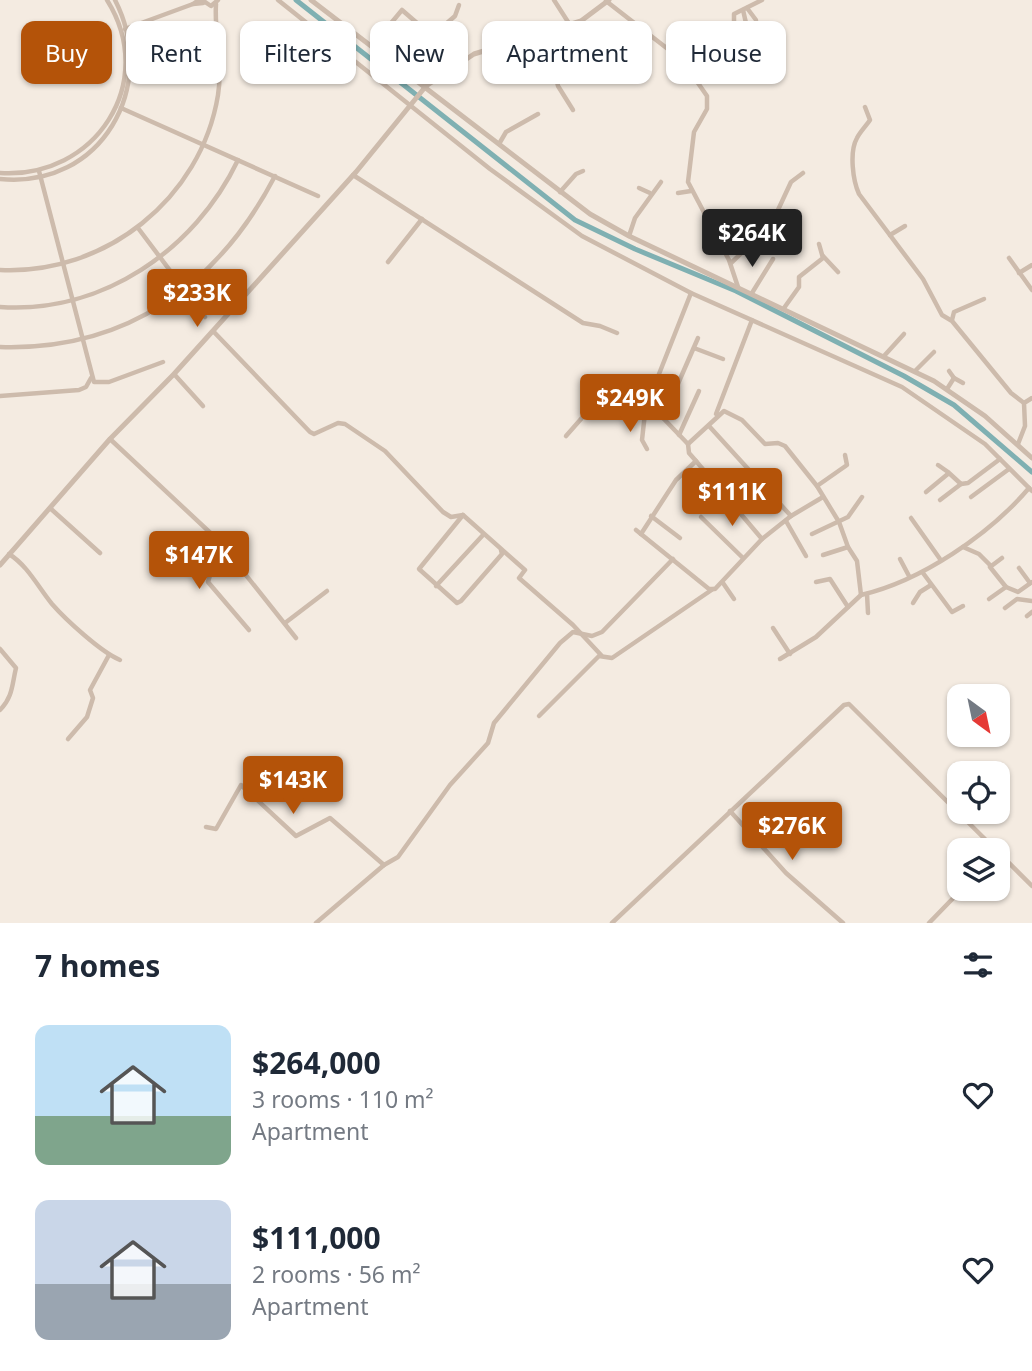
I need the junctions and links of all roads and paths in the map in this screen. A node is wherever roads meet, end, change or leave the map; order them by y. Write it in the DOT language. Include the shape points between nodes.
graph roads {
  1 [pos="107,0"];
  2 [pos="115,0"];
  3 [pos="278,0"];
  4 [pos="310,0"];
  5 [pos="554,0"];
  6 [pos="607,0"];
  7 [pos="762,0"];
  8 [pos="204,2"];
  9 [pos="217,2"];
  10 [pos="459,5"];
  11 [pos="745,9"];
  12 [pos="215,15"];
  13 [pos="756,20"];
  14 [pos="146,21"];
  15 [pos="393,21"];
  16 [pos="415,21"];
  17 [pos="449,21"];
  18 [pos="567,21"];
  19 [pos="581,21"];
  20 [pos="733,21"];
  21 [pos="746,21"];
  22 [pos="126,26"];
  23 [pos="126,28"];
  24 [pos="120,31"];
  25 [pos="370,45"];
  26 [pos="666,47"];
  27 [pos="126,82"];
  28 [pos="418,84"];
  29 [pos="433,84"];
  30 [pos="557,84"];
  31 [pos="701,84"];
  32 [pos="425,90"];
  33 [pos="413,105"];
  34 [pos="120,107"];
  35 [pos="865,107"];
  36 [pos="573,110"];
  37 [pos="538,114"];
  38 [pos="499,144"];
  39 [pos="202,145"];
  40 [pos="238,160"];
  41 [pos="583,171"];
  42 [pos="0,173"];
  43 [pos="40,173"];
  44 [pos="803,173"];
  45 [pos="354,175"];
  46 [pos="275,176"];
  47 [pos="0,179"];
  48 [pos="661,182"];
  49 [pos="639,188"];
  50 [pos="692,191"];
  51 [pos="560,192"];
  52 [pos="650,193"];
  53 [pos="678,193"];
  54 [pos="318,196"];
  55 [pos="422,219"];
  56 [pos="905,226"];
  57 [pos="138,228"];
  58 [pos="890,235"];
  59 [pos="629,236"];
  60 [pos="819,244"];
  61 [pos="823,256"];
  62 [pos="1009,258"];
  63 [pos="773,259"];
  64 [pos="388,262"];
  65 [pos="63,264"];
  66 [pos="731,264"];
  67 [pos="1032,265"];
  68 [pos="0,270"];
  69 [pos="838,272"];
  70 [pos="1019,274"];
  71 [pos="738,287"];
  72 [pos="1032,289"];
  73 [pos="691,293"];
  74 [pos="752,293"];
  75 [pos="984,299"];
  76 [pos="72,301"];
  77 [pos="0,307"];
  78 [pos="784,308"];
  79 [pos="205,317"];
  80 [pos="752,320"];
  81 [pos="952,321"];
  82 [pos="213,331"];
  83 [pos="617,333"];
  84 [pos="904,334"];
  85 [pos="698,338"];
  86 [pos="82,340"];
  87 [pos="0,347"];
  88 [pos="694,348"];
  89 [pos="934,352"];
  90 [pos="884,356"];
  91 [pos="723,359"];
  92 [pos="163,362"];
  93 [pos="915,371"];
  94 [pos="949,371"];
  95 [pos="174,374"];
  96 [pos="91,377"];
  97 [pos="954,378"];
  98 [pos="963,383"];
  99 [pos="947,389"];
  100 [pos="699,391"];
  101 [pos="0,396"];
  102 [pos="1032,398"];
  103 [pos="1024,403"];
  104 [pos="203,406"];
  105 [pos="627,408"];
  106 [pos="644,411"];
  107 [pos="715,417"];
  108 [pos="663,418"];
  109 [pos="709,426"];
  110 [pos="679,435"];
  111 [pos="566,436"];
  112 [pos="110,439"];
  113 [pos="688,444"];
  114 [pos="1018,444"];
  115 [pos="647,449"];
  116 [pos="845,455"];
  117 [pos="1032,458"];
  118 [pos="1000,459"];
  119 [pos="695,461"];
  120 [pos="938,465"];
  121 [pos="1009,468"];
  122 [pos="726,473"];
  123 [pos="949,473"];
  124 [pos="715,481"];
  125 [pos="961,484"];
  126 [pos="817,486"];
  127 [pos="1030,489"];
  128 [pos="926,492"];
  129 [pos="823,497"];
  130 [pos="862,497"];
  131 [pos="971,497"];
  132 [pos="940,500"];
  133 [pos="49,507"];
  134 [pos="463,515"];
  135 [pos="651,516"];
  136 [pos="791,516"];
  137 [pos="701,517"];
  138 [pos="911,518"];
  139 [pos="786,521"];
  140 [pos="839,522"];
  141 [pos="812,534"];
  142 [pos="483,535"];
  143 [pos="214,536"];
  144 [pos="680,538"];
  145 [pos="762,539"];
  146 [pos="962,546"];
  147 [pos="848,547"];
  148 [pos="500,549"];
  149 [pos="100,553"];
  150 [pos="9,554"];
  151 [pos="823,555"];
  152 [pos="806,556"];
  153 [pos="743,558"];
  154 [pos="1002,558"];
  155 [pos="673,559"];
  156 [pos="900,559"];
  157 [pos="940,559"];
  158 [pos="0,565"];
  159 [pos="990,566"];
  160 [pos="1019,568"];
  161 [pos="923,573"];
  162 [pos="909,576"];
  163 [pos="816,582"];
  164 [pos="723,583"];
  165 [pos="1031,583"];
  166 [pos="931,585"];
  167 [pos="436,586"];
  168 [pos="1006,587"];
  169 [pos="713,589"];
  170 [pos="327,591"];
  171 [pos="864,595"];
  172 [pos="734,599"];
  173 [pos="989,599"];
  174 [pos="1032,601"];
  175 [pos="913,603"];
  176 [pos="848,607"];
  177 [pos="963,607"];
  178 [pos="1005,608"];
  179 [pos="867,613"];
  180 [pos="285,623"];
  181 [pos="773,628"];
  182 [pos="249,630"];
  183 [pos="578,631"];
  184 [pos="296,638"];
  185 [pos="0,649"];
  186 [pos="790,654"];
  187 [pos="109,655"];
  188 [pos="601,655"];
  189 [pos="780,659"];
  190 [pos="120,660"];
  191 [pos="0,710"];
  192 [pos="539,716"];
  193 [pos="68,739"];
  194 [pos="730,811"];
  195 [pos="206,827"];
  196 [pos="983,838"];
  197 [pos="384,865"];
  198 [pos="1010,865"];
  199 [pos="1032,886"];
  200 [pos="950,901"];
  201 [pos="316,923"];
  202 [pos="612,923"];
  203 [pos="843,923"];
  204 [pos="929,923"];
  1 -- 24 [label="street"];
  2 -- 22 [label="street"];
  3 -- 33 [label="street"];
  4 -- 25 [label="street"];
  5 -- 18 [label="street"];
  6 -- 19 [label="street"];
  6 -- 26 [label="street"];
  7 -- 11 [label="street"];
  8 -- 9 [label="street"];
  8 -- 12 [label="street"];
  8 -- 14 [label="street"];
  9 -- 12 [label="street"];
  10 -- 17 [label="street"];
  11 -- 13 [label="street"];
  11 -- 20 [label="street" via="732,17"];
  11 -- 21 [label="street"];
  12 -- 39 [label="street" via="220,76"];
  15 -- 16 [label="street" via="402,10"];
  23 -- 24 [label="street"];
  24 -- 34 [label="street" via="125,63"];
  27 -- 34 [label="street"];
  28 -- 32 [label="street"];
  29 -- 32 [label="street"];
  30 -- 36 [label="street"];
  31 -- 50 [label="street" via="707,101 694,132 688,182"];
  32 -- 33 [label="street"];
  32 -- 38 [label="street"];
  33 -- 45 [label="street"];
  33 -- 73 [label="street" via="582,236"];
  34 -- 39 [label="street"];
  34 -- 43 [label="street" via="83,150"];
  35 -- 58 [label="street" via="871,116 855,141 855,183"];
  37 -- 38 [label="street" via="506,132"];
  38 -- 51 [label="street"];
  39 -- 40 [label="street"];
  39 -- 57 [label="street" via="173,194"];
  40 -- 46 [label="street"];
  40 -- 76 [label="street" via="209,211 160,258 126,280"];
  41 -- 51 [label="street"];
  42 -- 43 [label="street"];
  43 -- 47 [label="street"];
  43 -- 65 [label="street"];
  44 -- 66 [label="street" via="791,182 764,240 752,243"];
  45 -- 55 [label="street"];
  45 -- 82 [label="street"];
  46 -- 54 [label="street"];
  46 -- 86 [label="street" via="246,227 191,285 139,317"];
  48 -- 52 [label="street"];
  49 -- 52 [label="street"];
  50 -- 53 [label="street"];
  50 -- 66 [label="street"];
  51 -- 59 [label="street"];
  52 -- 59 [label="street"];
  55 -- 64 [label="street"];
  55 -- 83 [label="street" via="583,323"];
  56 -- 58 [label="street"];
  57 -- 65 [label="street" via="101,251"];
  57 -- 79 [label="street"];
  58 -- 81 [label="street" via="923,279 942,315"];
  59 -- 71 [label="street"];
  60 -- 61 [label="street"];
  61 -- 69 [label="street"];
  61 -- 78 [label="street" via="799,277 799,287"];
  62 -- 70 [label="street"];
  63 -- 74 [label="street"];
  65 -- 68 [label="street"];
  65 -- 76 [label="street"];
  66 -- 71 [label="street"];
  67 -- 70 [label="street"];
  70 -- 72 [label="street"];
  71 -- 74 [label="street"];
  73 -- 80 [label="street"];
  73 -- 106 [label="street"];
  74 -- 78 [label="street"];
  75 -- 81 [label="street" via="954,312"];
  76 -- 77 [label="street"];
  76 -- 86 [label="street"];
  78 -- 90 [label="street"];
  80 -- 107 [label="street"];
  80 -- 118 [label="street" via="902,387 976,436"];
  81 -- 103 [label="street"];
  82 -- 95 [label="street"];
  82 -- 134 [label="street" via="308,431 314,434 345,424 385,451 443,512"];
  84 -- 90 [label="street"];
  85 -- 88 [label="street"];
  86 -- 87 [label="street"];
  86 -- 96 [label="street"];
  88 -- 91 [label="street"];
  88 -- 108 [label="street"];
  89 -- 93 [label="street"];
  90 -- 93 [label="street"];
  92 -- 96 [label="street" via="102,384"];
  93 -- 99 [label="street"];
  94 -- 97 [label="street"];
  95 -- 104 [label="street"];
  95 -- 112 [label="street"];
  96 -- 101 [label="street" via="79,390"];
  97 -- 98 [label="street"];
  97 -- 99 [label="street"];
  99 -- 114 [label="street"];
  100 -- 110 [label="street"];
  102 -- 103 [label="street"];
  103 -- 114 [label="street" via="1026,424"];
  105 -- 106 [label="street" via="636,414"];
  106 -- 108 [label="street"];
  106 -- 111 [label="street" via="610,386"];
  106 -- 115 [label="street" via="642,440"];
  107 -- 109 [label="street"];
  107 -- 126 [label="street" via="730,412 765,444 785,446"];
  108 -- 110 [label="street"];
  109 -- 113 [label="street"];
  109 -- 136 [label="street"];
  110 -- 113 [label="street"];
  112 -- 133 [label="street"];
  112 -- 143 [label="street"];
  113 -- 119 [label="street"];
  114 -- 117 [label="street"];
  116 -- 126 [label="street" via="847,464"];
  118 -- 121 [label="street"];
  118 -- 125 [label="street"];
  119 -- 124 [label="street"];
  119 -- 135 [label="street"];
  120 -- 123 [label="street"];
  121 -- 127 [label="street"];
  121 -- 131 [label="street"];
  122 -- 124 [label="street"];
  123 -- 125 [label="street"];
  123 -- 128 [label="street"];
  124 -- 145 [label="street"];
  125 -- 132 [label="street"];
  126 -- 129 [label="street"];
  127 -- 146 [label="street" via="1007,513"];
  129 -- 136 [label="street"];
  129 -- 140 [label="street"];
  130 -- 140 [label="street" via="855,511"];
  133 -- 149 [label="street"];
  133 -- 150 [label="street"];
  134 -- 142 [label="street"];
  134 -- 167 [label="street" via="419,569"];
  135 -- 144 [label="street"];
  135 -- 155 [label="street" via="638,532"];
  136 -- 139 [label="street"];
  137 -- 153 [label="street"];
  138 -- 157 [label="street"];
  139 -- 145 [label="street"];
  139 -- 152 [label="street"];
  140 -- 141 [label="street"];
  140 -- 147 [label="street"];
  142 -- 148 [label="street"];
  142 -- 167 [label="street"];
  143 -- 180 [label="street"];
  143 -- 182 [label="street" via="215,558 208,582"];
  145 -- 153 [label="street"];
  146 -- 157 [label="street"];
  146 -- 159 [label="street"];
  147 -- 151 [label="street"];
  147 -- 171 [label="street" via="857,561"];
  148 -- 167 [label="street" via="502,554 459,602"];
  148 -- 183 [label="street" via="524,570 519,578"];
  150 -- 158 [label="street"];
  150 -- 187 [label="street" via="54,606"];
  153 -- 164 [label="street"];
  154 -- 159 [label="street"];
  155 -- 169 [label="street"];
  155 -- 183 [label="street" via="602,632 592,636"];
  156 -- 162 [label="street"];
  157 -- 161 [label="street"];
  159 -- 168 [label="street"];
  160 -- 165 [label="street"];
  161 -- 162 [label="street"];
  161 -- 166 [label="street"];
  162 -- 171 [label="street"];
  163 -- 176 [label="street" via="830,579"];
  164 -- 169 [label="street"];
  164 -- 172 [label="street"];
  165 -- 168 [label="street" via="1018,592"];
  166 -- 175 [label="street"];
  166 -- 177 [label="street" via="952,612"];
  168 -- 173 [label="street"];
  169 -- 188 [label="street" via="612,658"];
  170 -- 180 [label="street"];
  171 -- 176 [label="street"];
  171 -- 179 [label="street"];
  174 -- 178 [label="street" via="1017,599"];
  176 -- 186 [label="street"];
  180 -- 184 [label="street"];
  181 -- 186 [label="street"];
  183 -- 188 [label="street"];
  183 -- 197 [label="street" via="560,643 504,710 488,743 450,785 398,858"];
  185 -- 191 [label="street" via="16,668 12,692"];
  186 -- 189 [label="street"];
  187 -- 190 [label="street"];
  187 -- 193 [label="street" via="90,690 89,713"];
  188 -- 192 [label="street"];
  194 -- 196 [label="street" via="849,704"];
  194 -- 202 [label="street"];
  194 -- 203 [label="street" via="786,873"];
  195 -- 197 [label="street" via="216,829 241,785 296,836 330,818"];
  197 -- 201 [label="street"];
  198 -- 199 [label="street"];
  200 -- 204 [label="street"];
}
